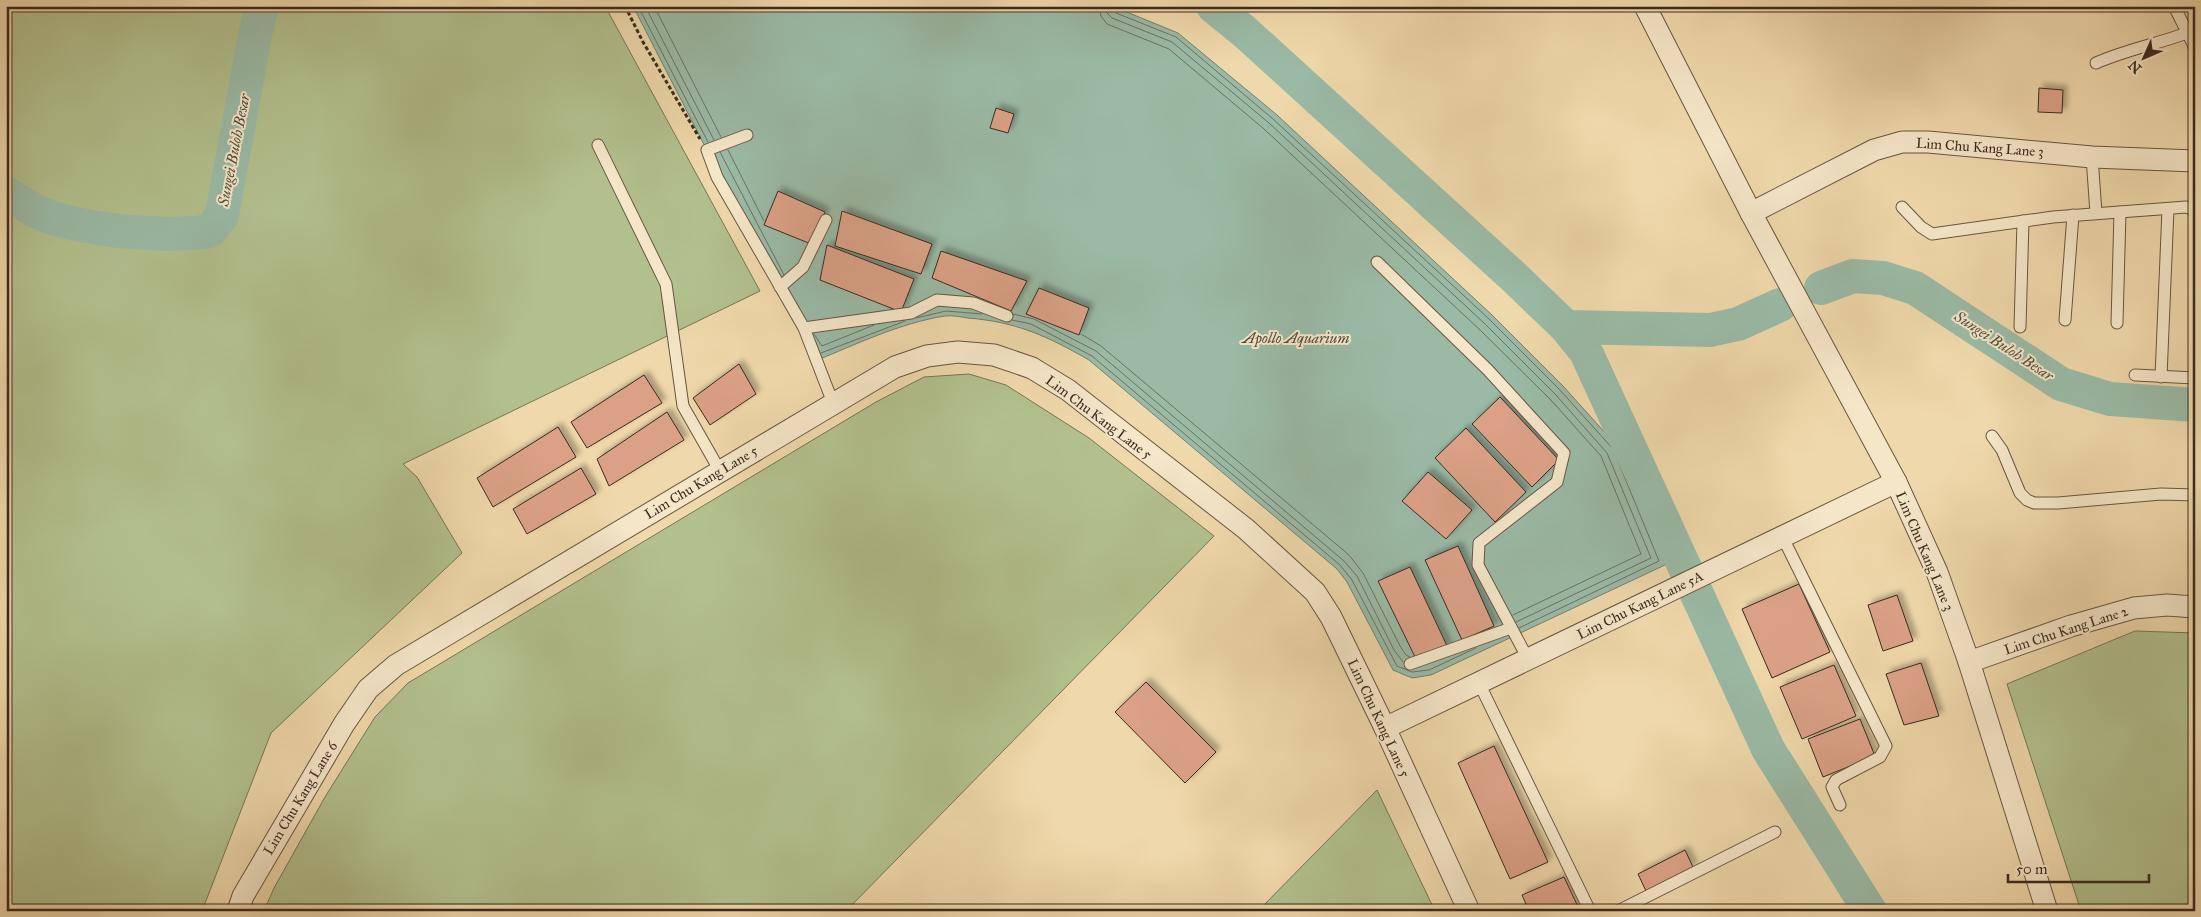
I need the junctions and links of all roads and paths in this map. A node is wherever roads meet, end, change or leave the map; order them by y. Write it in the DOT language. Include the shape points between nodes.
graph roads {
  1 [pos="625,6"];
  2 [pos="1645,6"];
  3 [pos="2174,6"];
  4 [pos="2187,33"];
  5 [pos="2195,48"];
  6 [pos="2096,63"];
  7 [pos="747,135"];
  8 [pos="598,145"];
  9 [pos="707,150"];
  10 [pos="2092,157"];
  11 [pos="2195,160"];
  12 [pos="1902,207"];
  13 [pos="2168,209"];
  14 [pos="2195,210"];
  15 [pos="2120,212"];
  16 [pos="1751,213"];
  17 [pos="2096,213"];
  18 [pos="2073,215"];
  19 [pos="826,220"];
  20 [pos="2023,221"];
  21 [pos="1377,262"];
  22 [pos="780,287"];
  23 [pos="1006,316"];
  24 [pos="2065,320"];
  25 [pos="2117,323"];
  26 [pos="2020,327"];
  27 [pos="804,328"];
  28 [pos="2135,375"];
  29 [pos="2161,377"];
  30 [pos="2195,378"];
  31 [pos="833,402"];
  32 [pos="1992,436"];
  33 [pos="720,471"];
  34 [pos="1896,482"];
  35 [pos="2195,495"];
  36 [pos="1782,536"];
  37 [pos="2195,607"];
  38 [pos="1511,628"];
  39 [pos="1528,659"];
  40 [pos="1969,662"];
  41 [pos="1410,664"];
  42 [pos="1479,683"];
  43 [pos="368,689"];
  44 [pos="1385,728"];
  45 [pos="1840,805"];
  46 [pos="1775,832"];
  47 [pos="238,911"];
  48 [pos="1469,911"];
  49 [pos="1590,911"];
  50 [pos="1618,911"];
  51 [pos="2047,911"];
  1 -- 9 [label="path"];
  2 -- 16 [label="street, Lim Chu Kang Lane 3"];
  3 -- 4 [label="lane"];
  4 -- 5 [label="lane"];
  4 -- 6 [label="lane"];
  7 -- 9 [label="lane"];
  8 -- 33 [label="lane" via="666,284 683,406"];
  9 -- 22 [label="lane" via="717,177"];
  10 -- 11 [label="street, Lim Chu Kang Lane 3"];
  10 -- 16 [label="street, Lim Chu Kang Lane 3" via="1902,142 1874,150"];
  10 -- 17 [label="lane"];
  12 -- 20 [label="lane" via="1920,227 1932,234"];
  13 -- 14 [label="lane" via="2186,207"];
  13 -- 15 [label="lane"];
  13 -- 29 [label="lane"];
  15 -- 17 [label="lane"];
  15 -- 25 [label="lane"];
  16 -- 34 [label="street, Lim Chu Kang Lane 3"];
  17 -- 18 [label="lane"];
  18 -- 20 [label="lane"];
  18 -- 24 [label="lane"];
  19 -- 22 [label="lane" via="803,267"];
  20 -- 26 [label="lane"];
  21 -- 38 [label="lane" via="1488,370 1564,453 1557,482 1479,542 1478,565"];
  22 -- 27 [label="lane"];
  23 -- 27 [label="lane" via="973,303 937,300 911,313"];
  27 -- 31 [label="lane"];
  28 -- 29 [label="lane"];
  29 -- 30 [label="lane"];
  31 -- 33 [label="street, Lim Chu Kang Lane 5"];
  31 -- 44 [label="street, Lim Chu Kang Lane 5" via="895,367 927,356 958,352 994,355 1032,368 1068,390 1246,529 1315,592 1331,617"];
  32 -- 35 [label="lane" via="2002,450 2020,494 2034,503 2161,494"];
  33 -- 43 [label="street, Lim Chu Kang Lane 5" via="396,665"];
  34 -- 36 [label="street, Lim Chu Kang Lane 5A"];
  34 -- 40 [label="street, Lim Chu Kang Lane 3" via="1937,572"];
  36 -- 39 [label="street, Lim Chu Kang Lane 5A"];
  36 -- 45 [label="lane" via="1886,746 1880,757 1836,780 1832,788"];
  37 -- 40 [label="street, Lim Chu Kang Lane 2" via="2134,608"];
  38 -- 39 [label="lane"];
  38 -- 41 [label="lane"];
  39 -- 42 [label="street, Lim Chu Kang Lane 5A"];
  40 -- 51 [label="street, Lim Chu Kang Lane 3"];
  42 -- 44 [label="street, Lim Chu Kang Lane 5A"];
  42 -- 49 [label="lane"];
  43 -- 47 [label="street, Lim Chu Kang Lane 6" via="243,896"];
  44 -- 48 [label="street, Lim Chu Kang Lane 5"];
  46 -- 50 [label="lane"];
}
